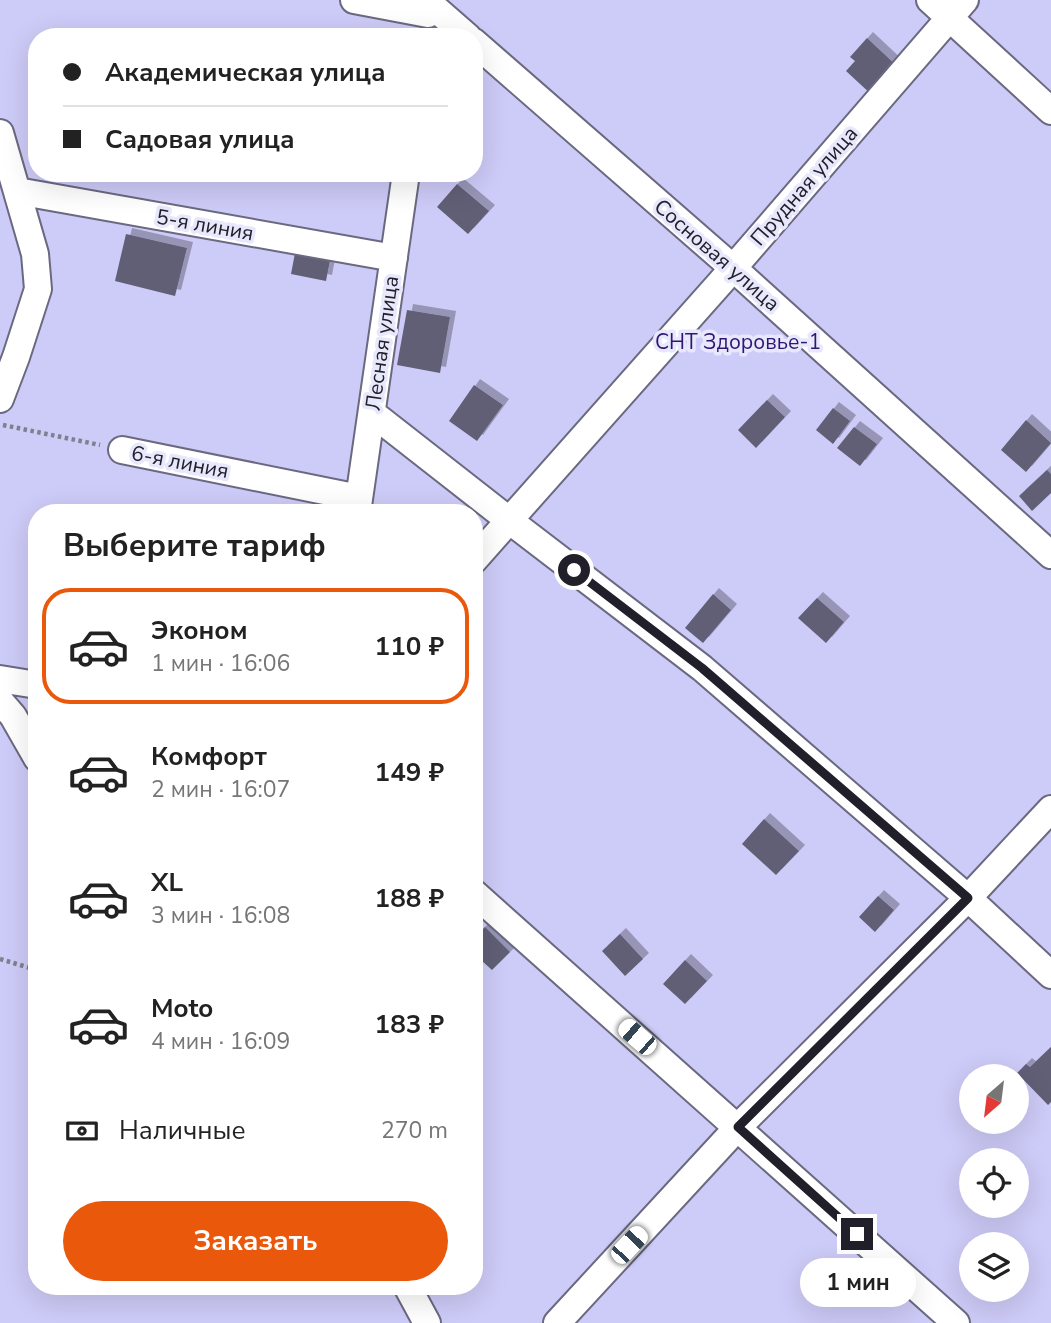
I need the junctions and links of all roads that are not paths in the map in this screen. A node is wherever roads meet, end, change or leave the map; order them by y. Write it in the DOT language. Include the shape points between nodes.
graph roads {
  1 [pos="354,0"];
  2 [pos="930,0"];
  3 [pos="958,9"];
  4 [pos="428,14"];
  5 [pos="452,28"];
  6 [pos="483,50"];
  7 [pos="1051,111"];
  8 [pos="0,133"];
  9 [pos="405,182"];
  10 [pos="17,191"];
  11 [pos="394,258"];
  12 [pos="733,268"];
  13 [pos="8,354"];
  14 [pos="0,399"];
  15 [pos="372,412"];
  16 [pos="122,450"];
  17 [pos="354,504"];
  18 [pos="358,504"];
  19 [pos="510,521"];
  20 [pos="483,551"];
  21 [pos="1051,555"];
  22 [pos="0,679"];
  23 [pos="28,684"];
  24 [pos="0,701"];
  25 [pos="28,742"];
  26 [pos="1051,809"];
  27 [pos="968,898"];
  28 [pos="483,901"];
  29 [pos="1051,975"];
  30 [pos="738,1127"];
  31 [pos="412,1295"];
  32 [pos="427,1323"];
  33 [pos="557,1323"];
  34 [pos="956,1323"];
  1 -- 4 [label="street"];
  2 -- 3 [label="street"];
  3 -- 7 [label="street"];
  3 -- 12 [label="street, Прудная улица"];
  4 -- 5 [label="street"];
  6 -- 12 [label="street, Сосновая улица"];
  8 -- 10 [label="street"];
  9 -- 11 [label="street, Лесная улица"];
  10 -- 11 [label="street, 5-я линия"];
  10 -- 13 [label="street" via="35,254 38,289"];
  11 -- 15 [label="street, Лесная улица"];
  12 -- 19 [label="street, Прудная улица"];
  12 -- 21 [label="street, Сосновая улица"];
  13 -- 14 [label="street"];
  15 -- 18 [label="street, Лесная улица"];
  15 -- 19 [label="street"];
  16 -- 17 [label="street, 6-я линия"];
  19 -- 20 [label="street, Прудная улица"];
  19 -- 27 [label="street" via="702,668"];
  22 -- 23 [label="street"];
  24 -- 25 [label="street"];
  26 -- 27 [label="street"];
  27 -- 29 [label="street"];
  27 -- 30 [label="street"];
  28 -- 30 [label="street"];
  30 -- 33 [label="street"];
  30 -- 34 [label="street"];
  31 -- 32 [label="street"];
}
